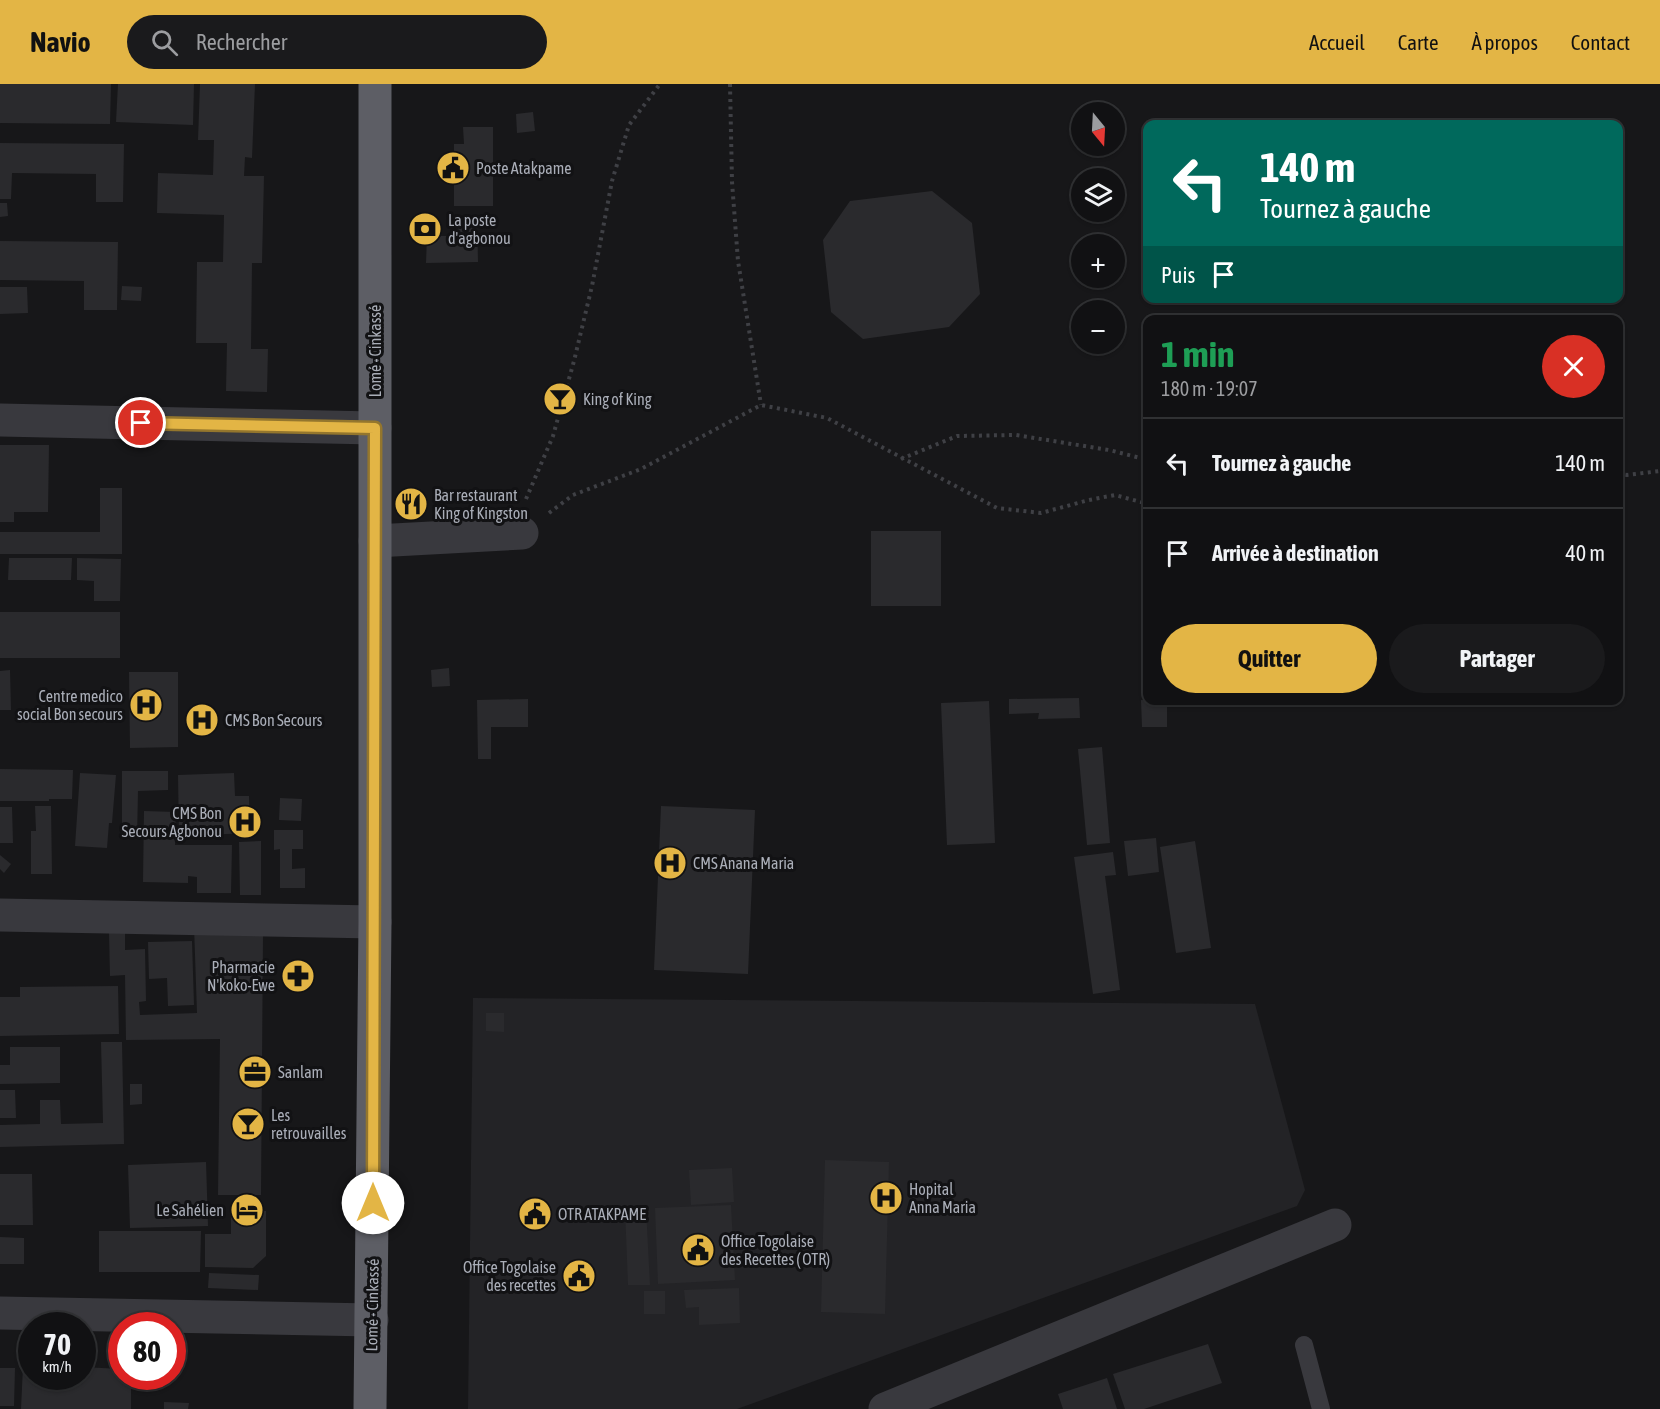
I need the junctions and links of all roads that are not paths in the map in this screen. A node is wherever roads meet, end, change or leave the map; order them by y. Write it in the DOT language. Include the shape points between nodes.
graph roads {
  1 [pos="375,84"];
  2 [pos="0,420"];
  3 [pos="375,428"];
  4 [pos="517,533"];
  5 [pos="375,541"];
  6 [pos="0,915"];
  7 [pos="375,922"];
  8 [pos="1335,1225"];
  9 [pos="0,1313"];
  10 [pos="372,1320"];
  11 [pos="1304,1345"];
  12 [pos="370,1409"];
  13 [pos="885,1409"];
  14 [pos="1321,1409"];
  1 -- 3 [label="highway, Lomé - Cinkassé"];
  2 -- 3 [label="street"];
  3 -- 5 [label="highway, Lomé - Cinkassé"];
  4 -- 5 [label="street"];
  5 -- 7 [label="highway, Lomé - Cinkassé"];
  6 -- 7 [label="street"];
  7 -- 10 [label="highway, Lomé - Cinkassé"];
  8 -- 13 [label="street"];
  9 -- 10 [label="street"];
  10 -- 12 [label="highway, Lomé - Cinkassé"];
  11 -- 14 [label="lane"];
}
